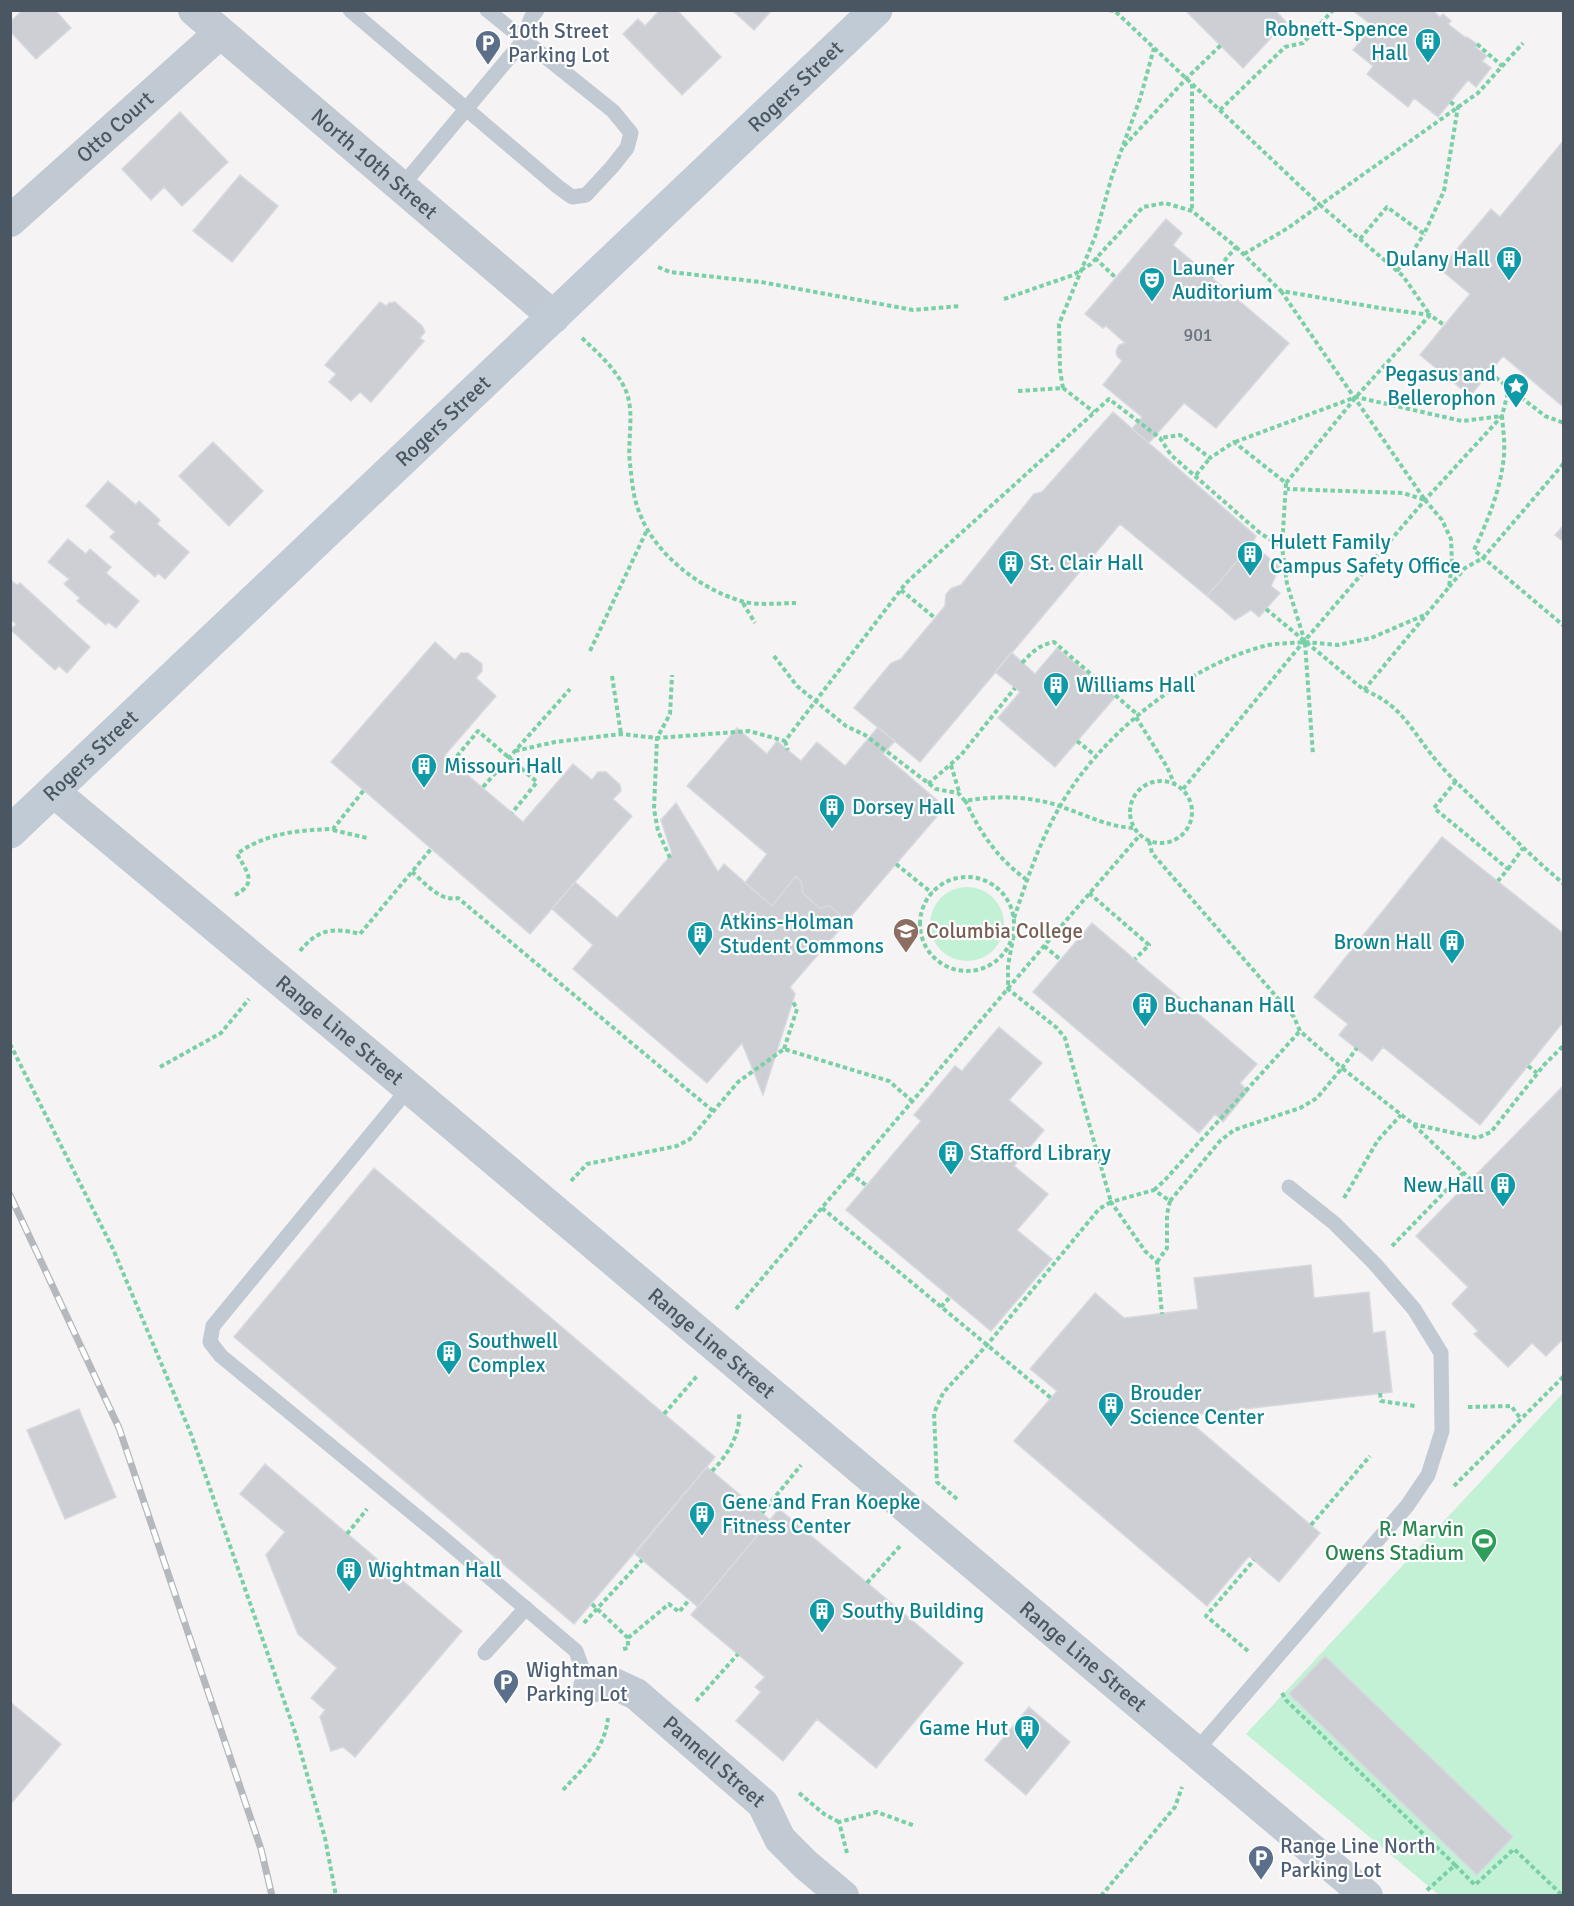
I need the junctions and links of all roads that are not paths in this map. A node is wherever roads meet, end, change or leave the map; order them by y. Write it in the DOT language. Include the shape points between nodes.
graph roads {
  1 [pos="350,10"];
  2 [pos="487,10"];
  3 [pos="537,10"];
  4 [pos="876,10"];
  5 [pos="195,11"];
  6 [pos="220,33"];
  7 [pos="523,41"];
  8 [pos="467,109"];
  9 [pos="401,187"];
  10 [pos="10,221"];
  11 [pos="554,316"];
  12 [pos="54,792"];
  13 [pos="10,832"];
  14 [pos="409,1088"];
  15 [pos="1288,1187"];
  16 [pos="526,1608"];
  17 [pos="485,1653"];
  18 [pos="600,1685"];
  19 [pos="1206,1759"];
  20 [pos="843,1896"];
  21 [pos="1368,1896"];
  1 -- 8 [label="lane"];
  2 -- 7 [label="lane"];
  3 -- 7 [label="lane"];
  4 -- 11 [label="street, Rogers Street"];
  5 -- 6 [label="street, North 10th Street"];
  6 -- 9 [label="street, North 10th Street"];
  6 -- 10 [label="street, Otto Court"];
  7 -- 8 [label="lane"];
  7 -- 8 [label="lane" via="613,111 631,133 627,148 612,167 586,195 572,197"];
  8 -- 9 [label="lane"];
  9 -- 11 [label="street, North 10th Street"];
  11 -- 12 [label="street, Rogers Street"];
  12 -- 13 [label="street, Rogers Street"];
  12 -- 14 [label="street, Range Line Street"];
  14 -- 16 [label="lane" via="213,1326 210,1342 221,1356"];
  14 -- 19 [label="street, Range Line Street"];
  15 -- 19 [label="lane" via="1334,1223 1414,1309 1441,1353 1442,1431 1428,1475 1407,1506 1268,1667"];
  16 -- 17 [label="lane"];
  16 -- 18 [label="lane" via="576,1651"];
  18 -- 20 [label="street, Pannell Street" via="636,1694 764,1804 780,1839"];
  19 -- 21 [label="street, Range Line Street"];
}
